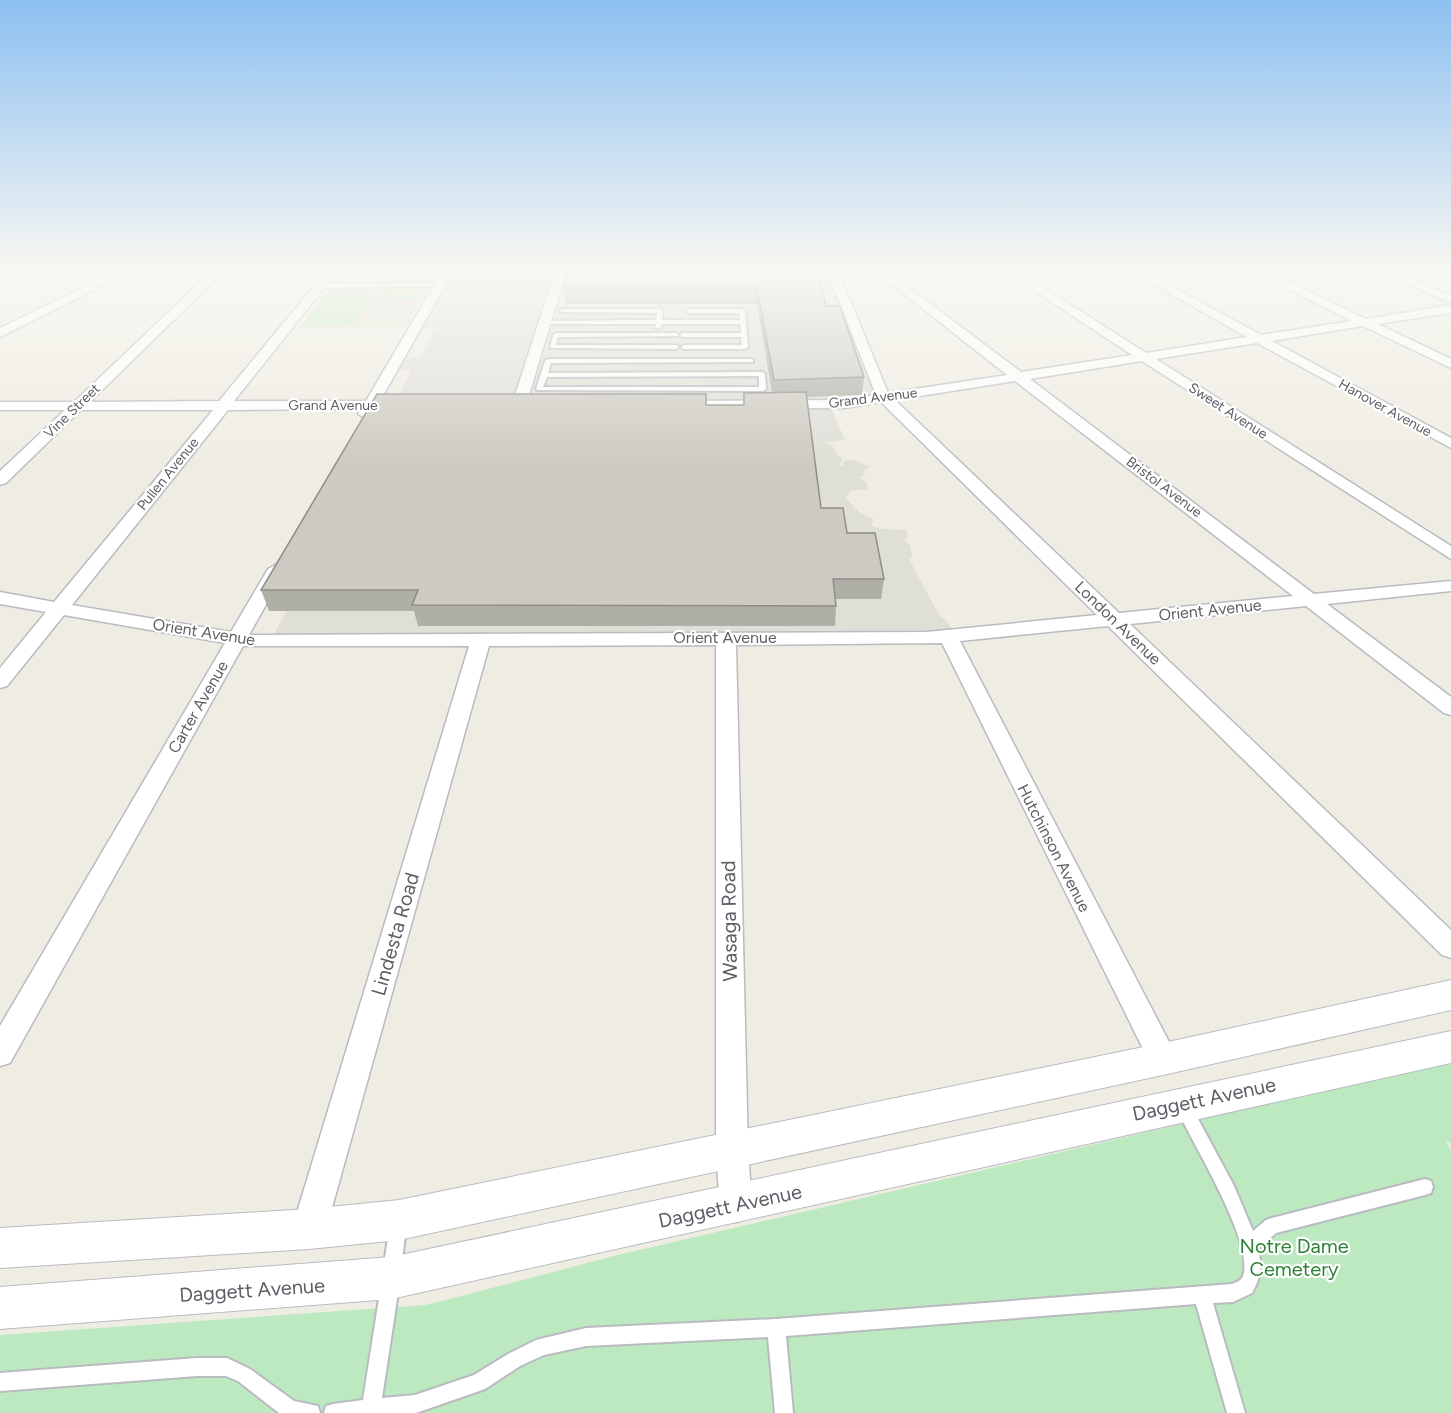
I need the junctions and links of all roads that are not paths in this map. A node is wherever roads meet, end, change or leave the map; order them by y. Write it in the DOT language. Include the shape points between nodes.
graph roads {
  1 [pos="152,334"];
  2 [pos="282,334"];
  3 [pos="412,334"];
  4 [pos="541,334"];
  5 [pos="744,334"];
  6 [pos="857,334"];
  7 [pos="963,334"];
  8 [pos="1107,334"];
  9 [pos="1250,334"];
  10 [pos="1293,334"];
  11 [pos="1389,334"];
  12 [pos="657,335"];
  13 [pos="1259,339"];
  14 [pos="656,347"];
  15 [pos="675,347"];
  16 [pos="684,347"];
  17 [pos="1144,358"];
  18 [pos="654,361"];
  19 [pos="751,361"];
  20 [pos="1451,363"];
  21 [pos="544,375"];
  22 [pos="652,375"];
  23 [pos="1019,377"];
  24 [pos="649,392"];
  25 [pos="885,398"];
  26 [pos="224,405"];
  27 [pos="370,405"];
  28 [pos="416,405"];
  29 [pos="536,405"];
  30 [pos="670,405"];
  31 [pos="0,406"];
  32 [pos="76,406"];
  33 [pos="353,436"];
  34 [pos="1451,444"];
  35 [pos="0,480"];
  36 [pos="289,547"];
  37 [pos="1451,554"];
  38 [pos="1451,586"];
  39 [pos="0,598"];
  40 [pos="1311,599"];
  41 [pos="59,608"];
  42 [pos="1113,619"];
  43 [pos="948,636"];
  44 [pos="726,637"];
  45 [pos="237,639"];
  46 [pos="481,639"];
  47 [pos="0,681"];
  48 [pos="1451,708"];
  49 [pos="1451,947"];
  50 [pos="1451,995"];
  51 [pos="1451,1047"];
  52 [pos="0,1053"];
  53 [pos="1163,1059"];
  54 [pos="1183,1104"];
  55 [pos="732,1150"];
  56 [pos="1425,1187"];
  57 [pos="736,1206"];
  58 [pos="399,1220"];
  59 [pos="309,1229"];
  60 [pos="1248,1246"];
  61 [pos="0,1248"];
  62 [pos="391,1278"];
  63 [pos="1203,1297"];
  64 [pos="0,1308"];
  65 [pos="776,1328"];
  66 [pos="0,1382"];
  67 [pos="371,1410"];
  68 [pos="311,1413"];
  69 [pos="333,1413"];
  70 [pos="784,1413"];
  71 [pos="1236,1413"];
  1 -- 32 [label="street, Vine Street"];
  2 -- 26 [label="street, Pullen Avenue"];
  3 -- 27 [label="street"];
  4 -- 29 [label="street" via="513,405"];
  5 -- 12 [label="lane"];
  5 -- 16 [label="lane" via="745,347"];
  6 -- 25 [label="street, London Avenue"];
  7 -- 23 [label="street, Bristol Avenue"];
  8 -- 17 [label="street, Sweet Avenue"];
  9 -- 13 [label="street, Hanover Avenue"];
  10 -- 13 [label="street, Grand Avenue"];
  11 -- 20 [label="street"];
  12 -- 14 [label="lane"];
  12 -- 14 [label="lane" via="556,335 552,347"];
  13 -- 17 [label="street, Grand Avenue"];
  13 -- 34 [label="street, Hanover Avenue"];
  14 -- 15 [label="lane"];
  14 -- 18 [label="lane"];
  17 -- 23 [label="street, Grand Avenue"];
  17 -- 37 [label="street, Sweet Avenue"];
  18 -- 19 [label="lane"];
  18 -- 21 [label="lane" via="548,361"];
  18 -- 22 [label="lane"];
  21 -- 22 [label="lane"];
  21 -- 24 [label="lane" via="539,390"];
  22 -- 24 [label="lane"];
  22 -- 24 [label="lane" via="762,374 763,389"];
  23 -- 25 [label="street, Grand Avenue"];
  23 -- 40 [label="street, Bristol Avenue"];
  25 -- 30 [label="street, Grand Avenue" via="844,404"];
  25 -- 42 [label="street, London Avenue"];
  26 -- 27 [label="street, Grand Avenue"];
  26 -- 32 [label="street, Grand Avenue"];
  26 -- 41 [label="street, Pullen Avenue"];
  27 -- 28 [label="street, Grand Avenue"];
  27 -- 33 [label="street"];
  31 -- 32 [label="street, Grand Avenue"];
  32 -- 35 [label="street, Vine Street"];
  36 -- 45 [label="street, Carter Avenue"];
  38 -- 40 [label="street, Orient Avenue"];
  39 -- 41 [label="street, Orient Avenue"];
  40 -- 42 [label="street, Orient Avenue"];
  40 -- 48 [label="street, Bristol Avenue"];
  41 -- 45 [label="street, Orient Avenue"];
  41 -- 47 [label="street, Pullen Avenue"];
  42 -- 43 [label="street, Orient Avenue"];
  42 -- 49 [label="street, London Avenue"];
  43 -- 44 [label="street, Orient Avenue"];
  43 -- 53 [label="street, Hutchinson Avenue"];
  44 -- 46 [label="street, Orient Avenue"];
  44 -- 55 [label="street, Wasaga Road"];
  45 -- 46 [label="street, Orient Avenue"];
  45 -- 52 [label="street, Carter Avenue"];
  46 -- 59 [label="street, Lindesta Road"];
  50 -- 53 [label="street"];
  51 -- 54 [label="street, Daggett Avenue"];
  53 -- 55 [label="street"];
  54 -- 57 [label="street, Daggett Avenue"];
  54 -- 60 [label="lane" via="1239,1218"];
  55 -- 57 [label="street, Wasaga Road"];
  55 -- 58 [label="street"];
  56 -- 60 [label="lane" via="1272,1226"];
  57 -- 62 [label="street, Daggett Avenue"];
  58 -- 59 [label="street"];
  58 -- 62 [label="lane"];
  59 -- 61 [label="street"];
  60 -- 63 [label="lane" via="1252,1274 1246,1287"];
  62 -- 64 [label="street, Daggett Avenue"];
  62 -- 67 [label="lane"];
  63 -- 65 [label="lane"];
  63 -- 71 [label="lane"];
  65 -- 67 [label="lane" via="586,1337 542,1346 479,1383 459,1390 415,1404"];
  65 -- 70 [label="lane"];
  66 -- 68 [label="lane" via="227,1367 290,1410"];
  67 -- 69 [label="lane"];
}
